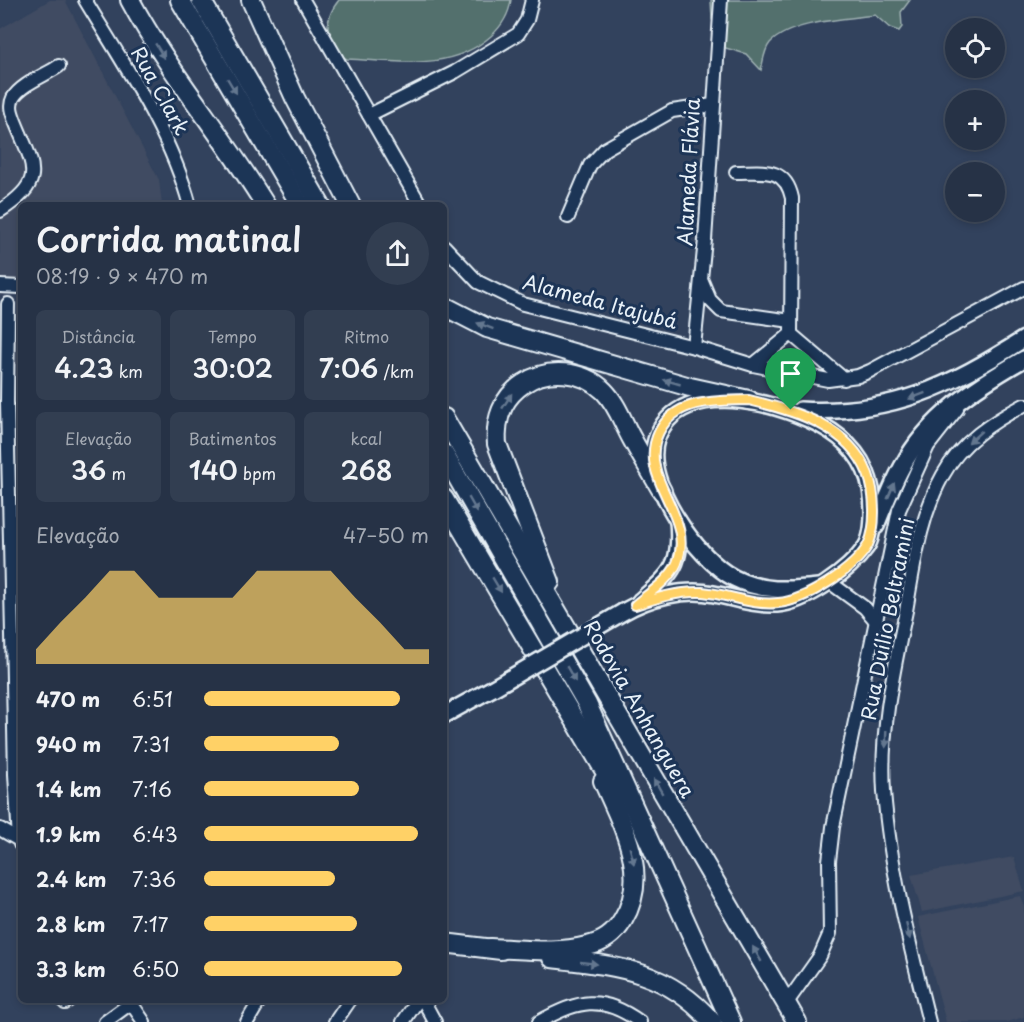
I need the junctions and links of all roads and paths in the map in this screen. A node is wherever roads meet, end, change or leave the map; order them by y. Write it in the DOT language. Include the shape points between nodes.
graph roads {
  1 [pos="85,0"];
  2 [pos="130,0"];
  3 [pos="180,0"];
  4 [pos="201,0"];
  5 [pos="251,0"];
  6 [pos="303,0"];
  7 [pos="532,0"];
  8 [pos="721,0"];
  9 [pos="59,66"];
  10 [pos="713,105"];
  11 [pos="369,115"];
  12 [pos="736,172"];
  13 [pos="189,202"];
  14 [pos="263,202"];
  15 [pos="299,202"];
  16 [pos="319,202"];
  17 [pos="349,202"];
  18 [pos="419,202"];
  19 [pos="0,211"];
  20 [pos="568,217"];
  21 [pos="447,249"];
  22 [pos="702,279"];
  23 [pos="0,286"];
  24 [pos="18,287"];
  25 [pos="1024,288"];
  26 [pos="10,305"];
  27 [pos="447,308"];
  28 [pos="790,321"];
  29 [pos="790,334"];
  30 [pos="1024,339"];
  31 [pos="694,347"];
  32 [pos="1024,359"];
  33 [pos="753,364"];
  34 [pos="844,380"];
  35 [pos="963,398"];
  36 [pos="749,400"];
  37 [pos="1024,405"];
  38 [pos="791,410"];
  39 [pos="447,423"];
  40 [pos="447,459"];
  41 [pos="662,491"];
  42 [pos="447,505"];
  43 [pos="678,519"];
  44 [pos="868,545"];
  45 [pos="823,584"];
  46 [pos="629,609"];
  47 [pos="876,621"];
  48 [pos="586,664"];
  49 [pos="447,713"];
  50 [pos="577,724"];
  51 [pos="18,823"];
  52 [pos="0,829"];
  53 [pos="18,842"];
  54 [pos="660,861"];
  55 [pos="447,943"];
  56 [pos="490,948"];
  57 [pos="129,1003"];
  58 [pos="131,1003"];
  59 [pos="258,1003"];
  60 [pos="348,1003"];
  61 [pos="416,1003"];
  62 [pos="425,1003"];
  63 [pos="786,1004"];
  64 [pos="105,1022"];
  65 [pos="144,1022"];
  66 [pos="247,1022"];
  67 [pos="335,1022"];
  68 [pos="403,1022"];
  69 [pos="435,1022"];
  70 [pos="539,1022"];
  71 [pos="640,1022"];
  72 [pos="712,1022"];
  73 [pos="732,1022"];
  74 [pos="797,1022"];
  75 [pos="929,1022"];
  1 -- 13 [label="street, Rua Clark" via="155,119 177,165"];
  2 -- 14 [label="highway, one-way" via="170,67"];
  3 -- 15 [label="highway, one-way"];
  4 -- 16 [label="highway"];
  5 -- 17 [label="highway" via="295,98"];
  6 -- 11 [label="street"];
  7 -- 11 [label="street" via="518,34 455,72"];
  8 -- 10 [label="street, Alameda Flávia"];
  9 -- 19 [label="street" via="12,100 12,113 33,175 26,192"];
  10 -- 20 [label="street" via="672,111 605,149 590,165"];
  10 -- 22 [label="street, Alameda Flávia"];
  11 -- 18 [label="street"];
  12 -- 28 [label="street" via="770,172 789,185"];
  21 -- 31 [label="street, Alameda Itajubá" via="478,282 523,304"];
  22 -- 28 [label="street" via="710,300 721,311"];
  22 -- 31 [label="street, Alameda Flávia"];
  23 -- 24 [label="street"];
  25 -- 34 [label="street" via="911,350"];
  26 -- 51 [label="street" via="7,402"];
  36 -- 27 [label="highway, one-way" via="690,387 488,328"];
  28 -- 29 [label="street"];
  29 -- 33 [label="street"];
  29 -- 34 [label="street"];
  30 -- 38 [label="main road, one-way" via="944,386 901,402 835,412"];
  31 -- 33 [label="street, Alameda Itajubá"];
  32 -- 35 [label="main road"];
  33 -- 34 [label="street, Alameda Itajubá"];
  44 -- 35 [label="main road, one-way" via="902,466 931,425"];
  35 -- 47 [label="street" via="928,446 907,488"];
  36 -- 38 [label="main road"];
  36 -- 41 [label="main road" via="707,401 669,418 655,440 653,455"];
  37 -- 75 [label="street, Rua Duílio Beltramini, one-way" via="975,436 943,476 917,549 894,672 886,724 884,788 892,857"];
  38 -- 44 [label="main road" via="823,424 864,464 873,496"];
  39 -- 48 [label="highway, Rodovia Anhanguera"];
  40 -- 54 [label="highway, one-way" via="573,678"];
  41 -- 43 [label="main road"];
  48 -- 41 [label="highway, one-way" via="504,465 496,432 509,396 543,375 570,374 593,382 612,400"];
  42 -- 50 [label="highway, one-way"];
  43 -- 45 [label="main road" via="709,560 734,578 780,591"];
  43 -- 46 [label="main road" via="680,551 676,564 668,576"];
  44 -- 45 [label="main road"];
  45 -- 46 [label="main road" via="795,600 777,604 693,592"];
  45 -- 47 [label="street" via="865,608"];
  46 -- 49 [label="main road, bridge"];
  47 -- 63 [label="street" via="833,827 829,861 830,933 820,956"];
  63 -- 48 [label="highway, Rodovia Anhanguera, one-way"];
  50 -- 54 [label="highway"];
  50 -- 56 [label="highway, one-way" via="634,859 636,884 631,905 608,938 587,946 567,950"];
  52 -- 53 [label="street"];
  54 -- 73 [label="highway"];
  55 -- 56 [label="highway"];
  56 -- 72 [label="highway, one-way" via="636,970 673,987"];
  57 -- 64 [label="street"];
  58 -- 65 [label="street"];
  59 -- 66 [label="street"];
  60 -- 67 [label="street"];
  61 -- 68 [label="street"];
  62 -- 69 [label="street"];
  63 -- 74 [label="highway, Rodovia Anhanguera"];
  70 -- 71 [label="street" via="567,1006 585,1003 620,1009"];
}
